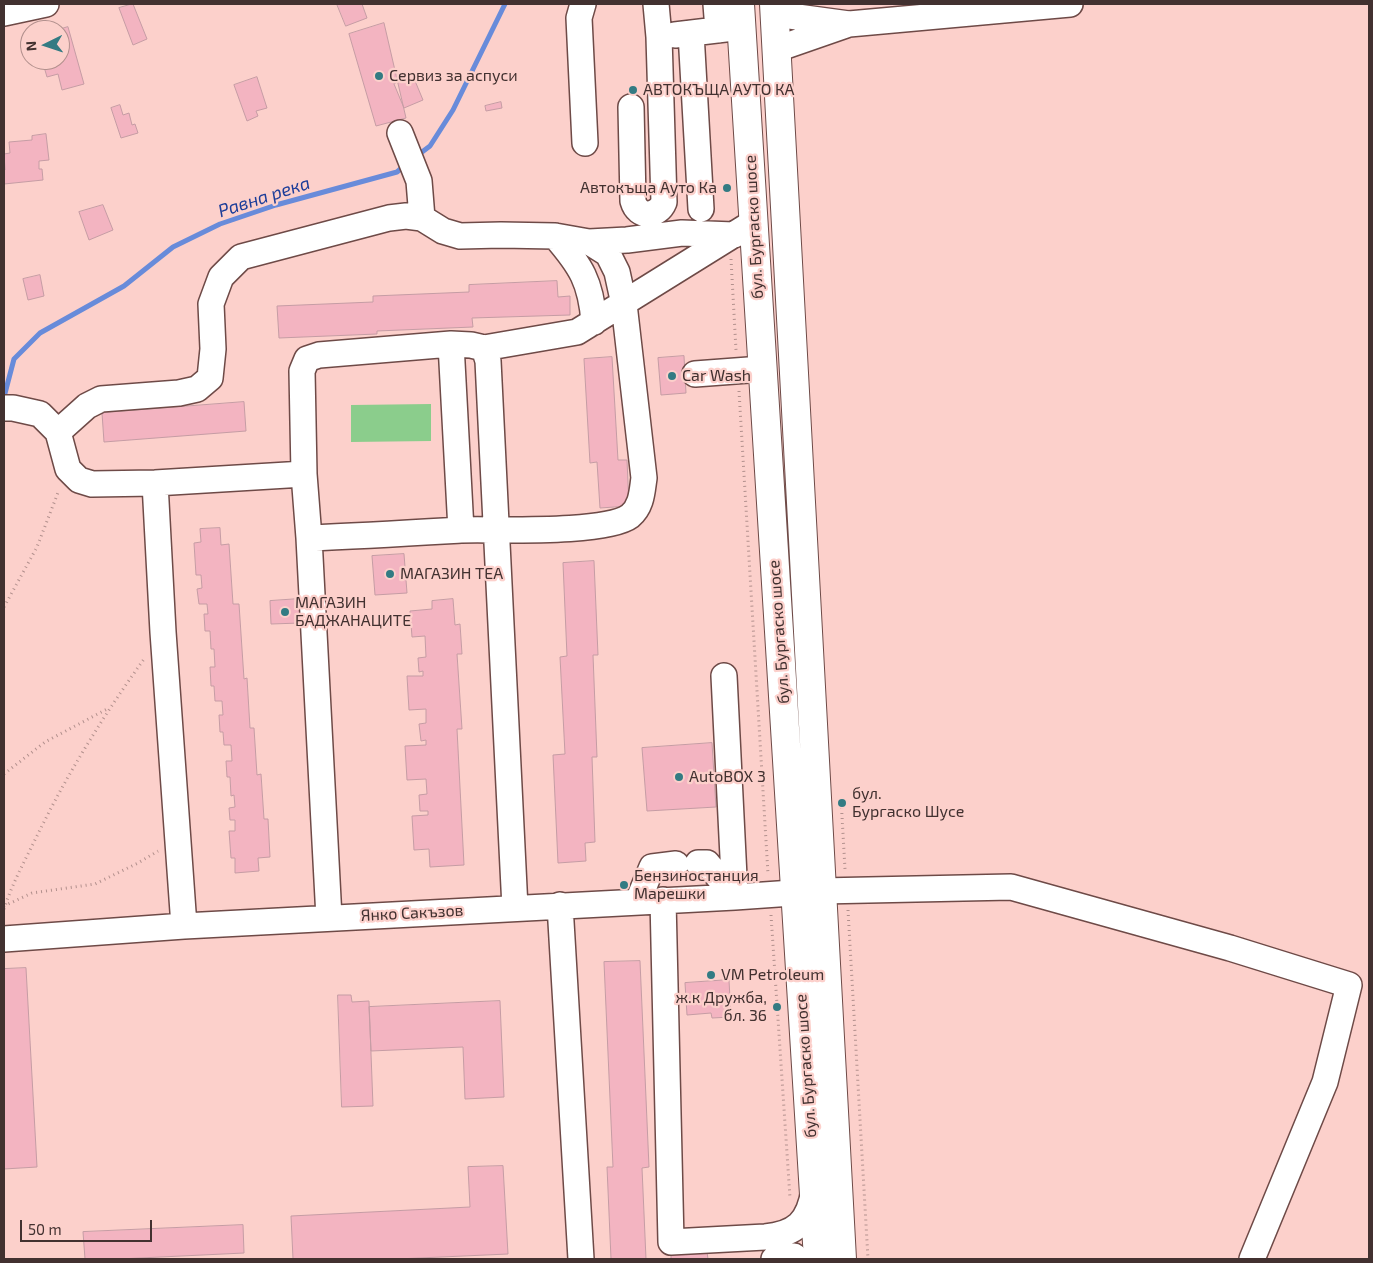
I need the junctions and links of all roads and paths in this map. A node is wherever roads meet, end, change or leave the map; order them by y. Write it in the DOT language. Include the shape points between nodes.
graph roads {
  1 [pos="46,4"];
  2 [pos="583,4"];
  3 [pos="656,4"];
  4 [pos="716,4"];
  5 [pos="1070,4"];
  6 [pos="775,9"];
  7 [pos="4,13"];
  8 [pos="733,20"];
  9 [pos="849,24"];
  10 [pos="691,33"];
  11 [pos="659,36"];
  12 [pos="777,49"];
  13 [pos="631,107"];
  14 [pos="400,133"];
  15 [pos="585,143"];
  16 [pos="700,209"];
  17 [pos="422,218"];
  18 [pos="739,231"];
  19 [pos="556,236"];
  20 [pos="589,242"];
  21 [pos="624,304"];
  22 [pos="594,322"];
  23 [pos="451,344"];
  24 [pos="484,348"];
  25 [pos="750,370"];
  26 [pos="695,374"];
  27 [pos="8,408"];
  28 [pos="58,432"];
  29 [pos="68,469"];
  30 [pos="304,474"];
  31 [pos="155,483"];
  32 [pos="496,529"];
  33 [pos="461,530"];
  34 [pos="309,538"];
  35 [pos="4,607"];
  36 [pos="163,632"];
  37 [pos="724,676"];
  38 [pos="110,707"];
  39 [pos="4,774"];
  40 [pos="178,839"];
  41 [pos="795,893"];
  42 [pos="735,897"];
  43 [pos="663,900"];
  44 [pos="638,901"];
  45 [pos="560,905"];
  46 [pos="4,907"];
  47 [pos="515,908"];
  48 [pos="329,918"];
  49 [pos="184,926"];
  50 [pos="4,939"];
  51 [pos="814,1190"];
  52 [pos="792,1231"];
  53 [pos="795,1258"];
  54 [pos="581,1259"];
  55 [pos="842,1259"];
  56 [pos="1252,1259"];
  1 -- 7 [label="street"];
  2 -- 15 [label="street" via="579,18"];
  3 -- 11 [label="street"];
  4 -- 8 [label="street"];
  5 -- 9 [label="street"];
  6 -- 9 [label="street"];
  6 -- 12 [label="main road, бул. Бургаско шосе"];
  8 -- 10 [label="street"];
  8 -- 18 [label="main road, бул. Бургаско шосе"];
  9 -- 12 [label="street"];
  10 -- 11 [label="street"];
  10 -- 16 [label="street"];
  11 -- 13 [label="street" via="664,202 658,212 650,214 638,210 634,201"];
  12 -- 41 [label="main road, бул. Бургаско шосе"];
  14 -- 17 [label="street" via="418,181"];
  17 -- 19 [label="street" via="443,231 460,236"];
  17 -- 28 [label="street" via="389,218 241,257 221,277 212,304 210,378 197,389 179,393 101,399 87,406"];
  18 -- 20 [label="street"];
  18 -- 21 [label="street"];
  18 -- 25 [label="main road, бул. Бургаско шосе"];
  18 -- 25 [label="path"];
  19 -- 20 [label="street"];
  19 -- 22 [label="street" via="586,278"];
  20 -- 21 [label="street" via="608,254 617,272"];
  21 -- 22 [label="street"];
  21 -- 32 [label="street" via="644,478 640,501 630,516 613,523 579,528"];
  22 -- 24 [label="street" via="577,332"];
  23 -- 24 [label="street"];
  23 -- 30 [label="street" via="319,355 307,359 302,371"];
  23 -- 33 [label="street"];
  24 -- 32 [label="street" via="488,361"];
  25 -- 26 [label="street"];
  25 -- 41 [label="main road, бул. Бургаско шосе"];
  25 -- 41 [label="path"];
  27 -- 28 [label="street" via="40,414"];
  28 -- 29 [label="street"];
  29 -- 31 [label="street" via="79,480 92,484"];
  29 -- 35 [label="path" via="37,546"];
  30 -- 31 [label="street"];
  30 -- 34 [label="street"];
  31 -- 36 [label="street"];
  32 -- 33 [label="street"];
  32 -- 47 [label="street"];
  33 -- 34 [label="street"];
  34 -- 48 [label="street"];
  36 -- 38 [label="path"];
  36 -- 40 [label="street"];
  37 -- 42 [label="street"];
  38 -- 39 [label="path" via="45,742"];
  38 -- 46 [label="path" via="52,805"];
  40 -- 46 [label="path" via="95,884 32,893"];
  40 -- 49 [label="street"];
  41 -- 42 [label="street, Янко Сакъзов"];
  41 -- 51 [label="main road, бул. Бургаско шосе"];
  41 -- 52 [label="path"];
  41 -- 55 [label="main road, бул. Бургаско шосе"];
  41 -- 56 [label="street, Янко Сакъзов" via="1010,887 1349,985 1325,1082"];
  42 -- 43 [label="street, Янко Сакъзов"];
  42 -- 44 [label="street" via="707,863 687,863 652,867"];
  43 -- 44 [label="street, Янко Сакъзов"];
  43 -- 52 [label="street" via="671,1242 765,1237"];
  44 -- 45 [label="street, Янко Сакъзов"];
  45 -- 47 [label="street, Янко Сакъзов"];
  45 -- 54 [label="street"];
  47 -- 48 [label="street, Янко Сакъзов"];
  48 -- 49 [label="street, Янко Сакъзов"];
  49 -- 50 [label="street, Янко Сакъзов"];
  51 -- 52 [label="street" via="812,1205"];
  51 -- 53 [label="main road, бул. Бургаско шосе"];
}
